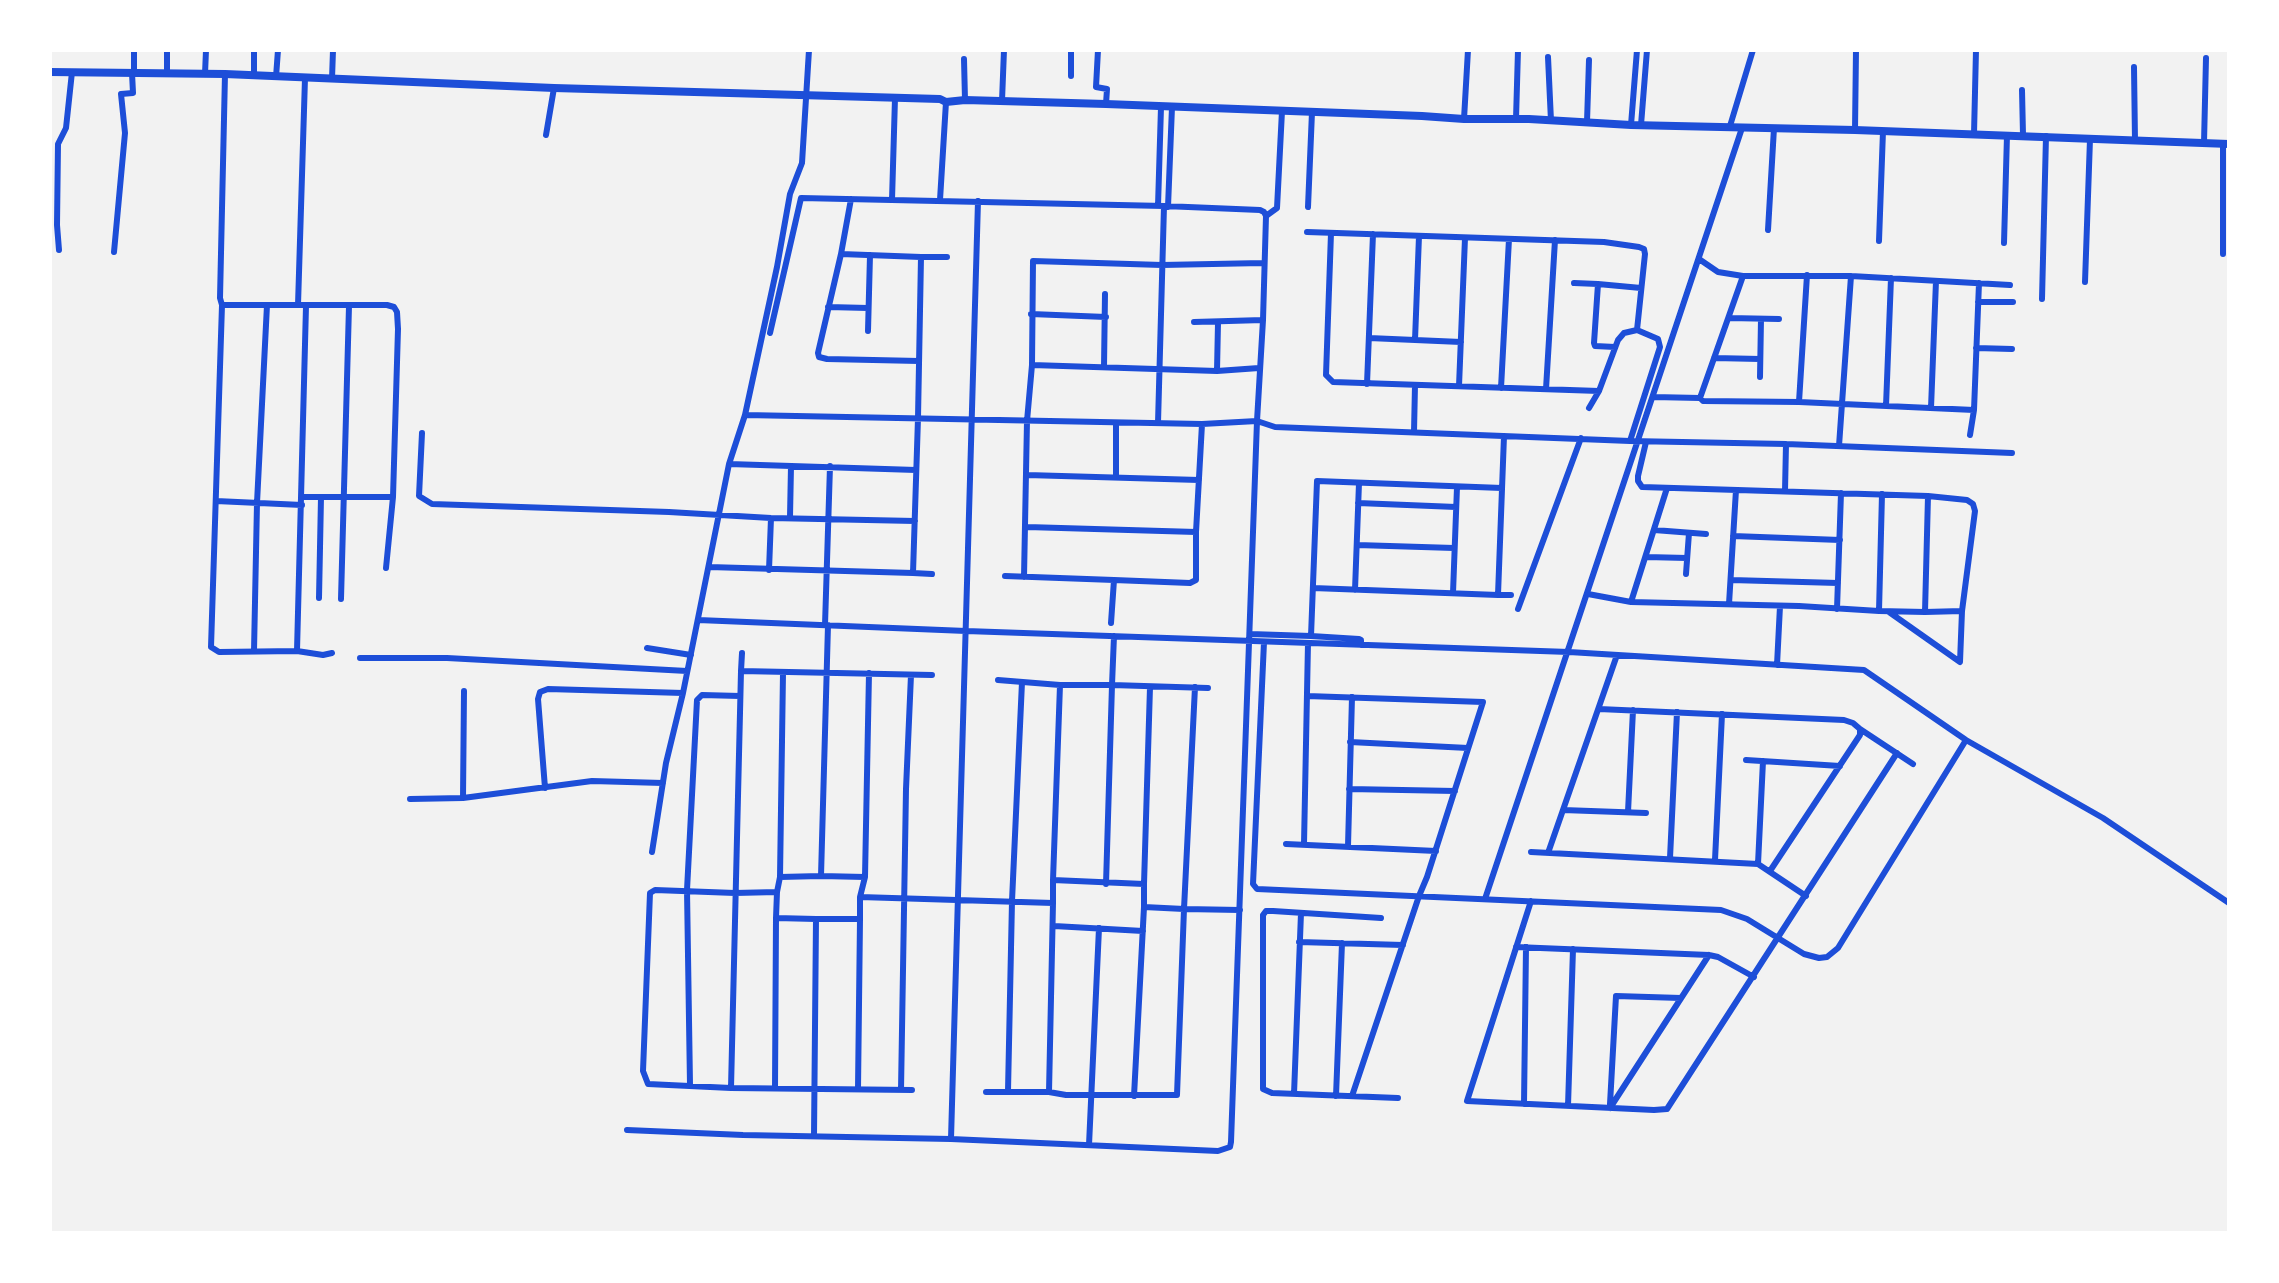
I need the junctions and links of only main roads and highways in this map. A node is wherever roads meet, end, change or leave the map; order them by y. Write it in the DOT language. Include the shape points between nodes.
graph roads {
  1 [pos="50,72"];
  2 [pos="2226,144"];
  1 -- 2 [label="main road"];
}
